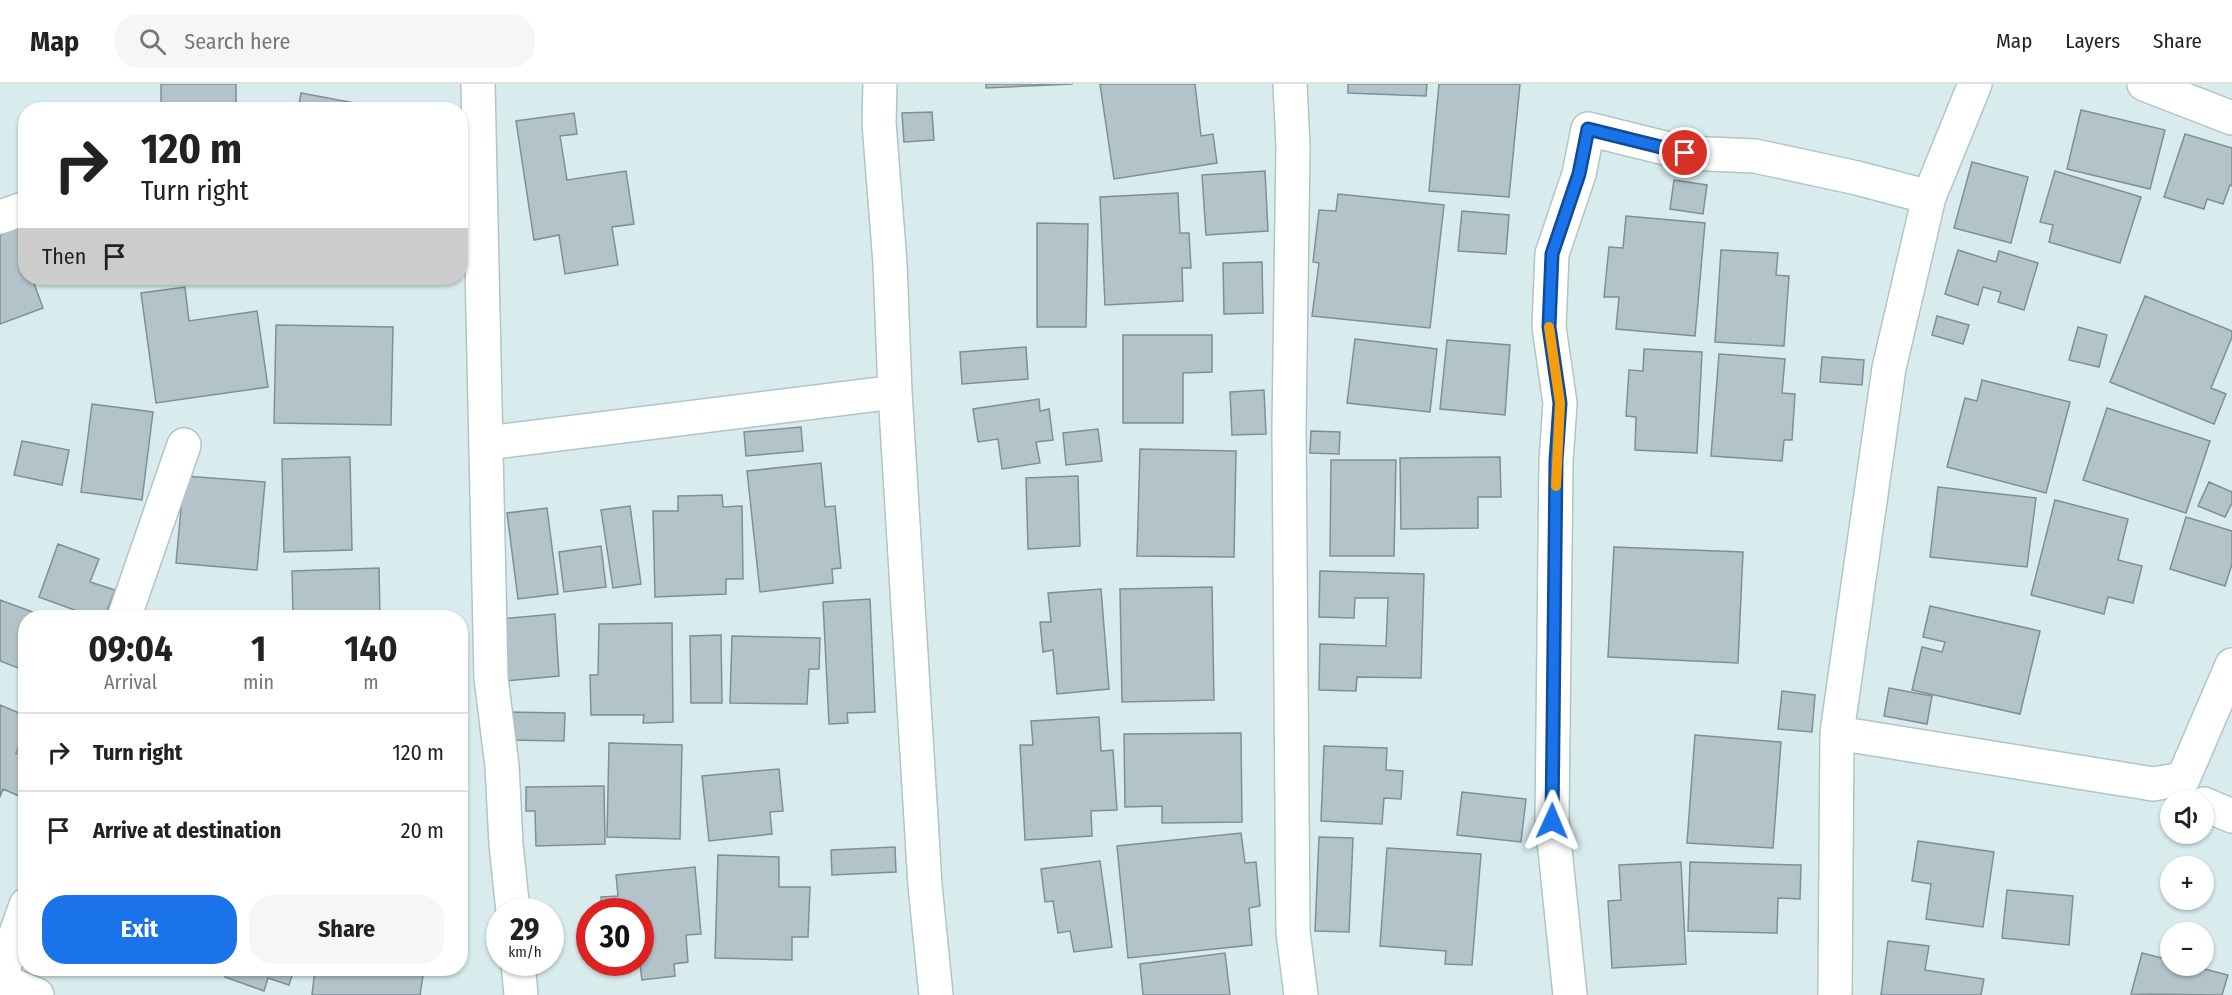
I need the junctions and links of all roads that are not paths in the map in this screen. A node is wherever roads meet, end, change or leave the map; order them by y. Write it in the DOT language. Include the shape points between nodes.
graph roads {
  1 [pos="477,84"];
  2 [pos="880,84"];
  3 [pos="1290,84"];
  4 [pos="1975,84"];
  5 [pos="2144,84"];
  6 [pos="2232,118"];
  7 [pos="1929,197"];
  8 [pos="18,211"];
  9 [pos="0,217"];
  10 [pos="895,392"];
  11 [pos="487,443"];
  12 [pos="184,445"];
  13 [pos="127,610"];
  14 [pos="2232,665"];
  15 [pos="1836,733"];
  16 [pos="2153,784"];
  17 [pos="2168,790"];
  18 [pos="2214,808"];
  19 [pos="2232,816"];
  20 [pos="512,898"];
  21 [pos="18,928"];
  22 [pos="519,976"];
  23 [pos="0,979"];
  24 [pos="37,995"];
  25 [pos="521,995"];
  26 [pos="936,995"];
  27 [pos="1301,995"];
  28 [pos="1570,995"];
  29 [pos="1835,995"];
  1 -- 11 [label="street"];
  2 -- 10 [label="street"];
  3 -- 27 [label="street" via="1293,932"];
  4 -- 7 [label="street"];
  5 -- 6 [label="street"];
  7 -- 15 [label="street" via="1889,368"];
  7 -- 28 [label="street" via="1755,156 1685,153 1588,129 1579,174 1552,254 1549,327 1560,403 1552,821"];
  8 -- 9 [label="street"];
  10 -- 11 [label="street"];
  10 -- 26 [label="street" via="925,885"];
  11 -- 20 [label="street" via="491,678"];
  12 -- 13 [label="street"];
  14 -- 16 [label="street" via="2183,779"];
  15 -- 16 [label="street"];
  15 -- 29 [label="street"];
  16 -- 17 [label="street"];
  18 -- 19 [label="street"];
  21 -- 23 [label="street"];
  22 -- 25 [label="street"];
  23 -- 24 [label="street"];
}
